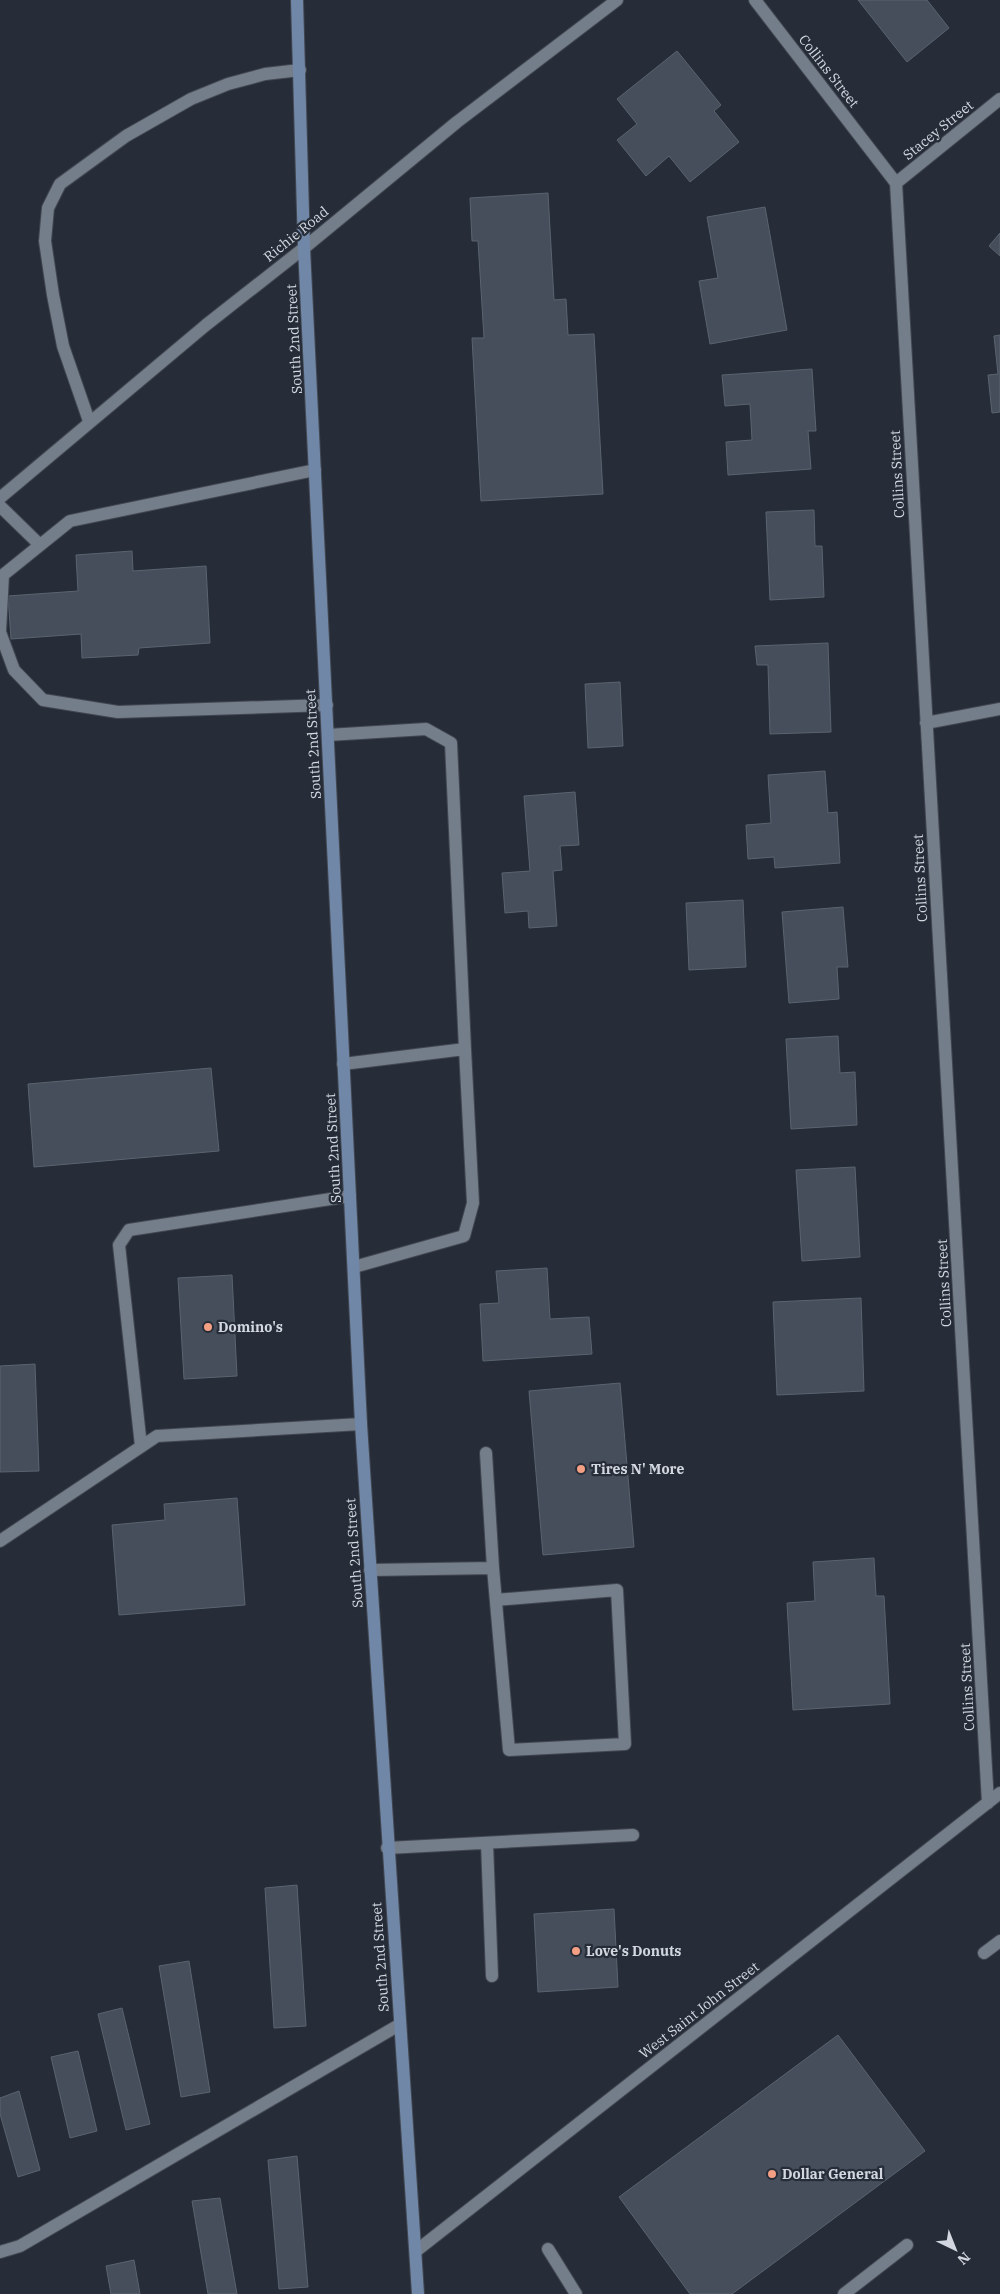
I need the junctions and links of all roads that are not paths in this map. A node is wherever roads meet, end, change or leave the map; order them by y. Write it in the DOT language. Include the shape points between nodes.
graph roads {
  1 [pos="297,0"];
  2 [pos="617,0"];
  3 [pos="755,0"];
  4 [pos="300,70"];
  5 [pos="1000,99"];
  6 [pos="896,183"];
  7 [pos="304,248"];
  8 [pos="89,421"];
  9 [pos="315,470"];
  10 [pos="0,498"];
  11 [pos="0,506"];
  12 [pos="40,545"];
  13 [pos="326,705"];
  14 [pos="1000,710"];
  15 [pos="926,723"];
  16 [pos="328,735"];
  17 [pos="465,1049"];
  18 [pos="343,1064"];
  19 [pos="350,1196"];
  20 [pos="354,1267"];
  21 [pos="361,1424"];
  22 [pos="141,1446"];
  23 [pos="486,1453"];
  24 [pos="0,1540"];
  25 [pos="494,1568"];
  26 [pos="370,1570"];
  27 [pos="496,1600"];
  28 [pos="1000,1794"];
  29 [pos="988,1803"];
  30 [pos="633,1835"];
  31 [pos="487,1843"];
  32 [pos="388,1848"];
  33 [pos="1000,1941"];
  34 [pos="984,1953"];
  35 [pos="492,1976"];
  36 [pos="399,2025"];
  37 [pos="908,2245"];
  38 [pos="548,2249"];
  39 [pos="416,2251"];
  40 [pos="0,2252"];
  41 [pos="418,2294"];
  42 [pos="576,2294"];
  43 [pos="844,2294"];
  1 -- 4 [label="main road, South 2nd Street"];
  2 -- 7 [label="street, Richie Road" via="457,122"];
  3 -- 6 [label="street, Collins Street"];
  4 -- 7 [label="main road, South 2nd Street"];
  4 -- 8 [label="street" via="265,74 191,99 126,136 60,184 48,208 45,241 63,346"];
  5 -- 6 [label="street, Stacey Street"];
  6 -- 15 [label="street, Collins Street"];
  7 -- 8 [label="street, Richie Road"];
  7 -- 9 [label="main road, South 2nd Street"];
  8 -- 10 [label="street, Richie Road"];
  9 -- 12 [label="street" via="70,521"];
  9 -- 13 [label="main road, South 2nd Street"];
  11 -- 12 [label="street"];
  12 -- 13 [label="street" via="3,575 0,632 14,670 43,700 118,712"];
  13 -- 16 [label="main road, South 2nd Street"];
  14 -- 15 [label="street"];
  15 -- 29 [label="street, Collins Street"];
  16 -- 17 [label="street" via="426,729 451,743"];
  16 -- 18 [label="main road, South 2nd Street"];
  17 -- 18 [label="street"];
  17 -- 20 [label="street" via="473,1204 464,1236"];
  18 -- 19 [label="main road, South 2nd Street"];
  19 -- 20 [label="main road, South 2nd Street"];
  19 -- 22 [label="street" via="130,1230 118,1244"];
  20 -- 21 [label="main road, South 2nd Street"];
  21 -- 22 [label="street" via="157,1436"];
  21 -- 26 [label="main road, South 2nd Street"];
  22 -- 24 [label="street"];
  23 -- 25 [label="street"];
  25 -- 26 [label="street"];
  25 -- 27 [label="street"];
  26 -- 32 [label="main road, South 2nd Street"];
  27 -- 27 [label="street" via="509,1750 625,1744 617,1590"];
  28 -- 29 [label="street, West Saint John Street"];
  29 -- 39 [label="street, West Saint John Street"];
  30 -- 31 [label="street"];
  31 -- 32 [label="street"];
  31 -- 35 [label="street"];
  32 -- 36 [label="main road, South 2nd Street"];
  33 -- 34 [label="street"];
  36 -- 39 [label="main road, South 2nd Street"];
  36 -- 40 [label="street" via="20,2246"];
  37 -- 43 [label="street"];
  38 -- 42 [label="street"];
  39 -- 41 [label="main road, South 2nd Street"];
}
